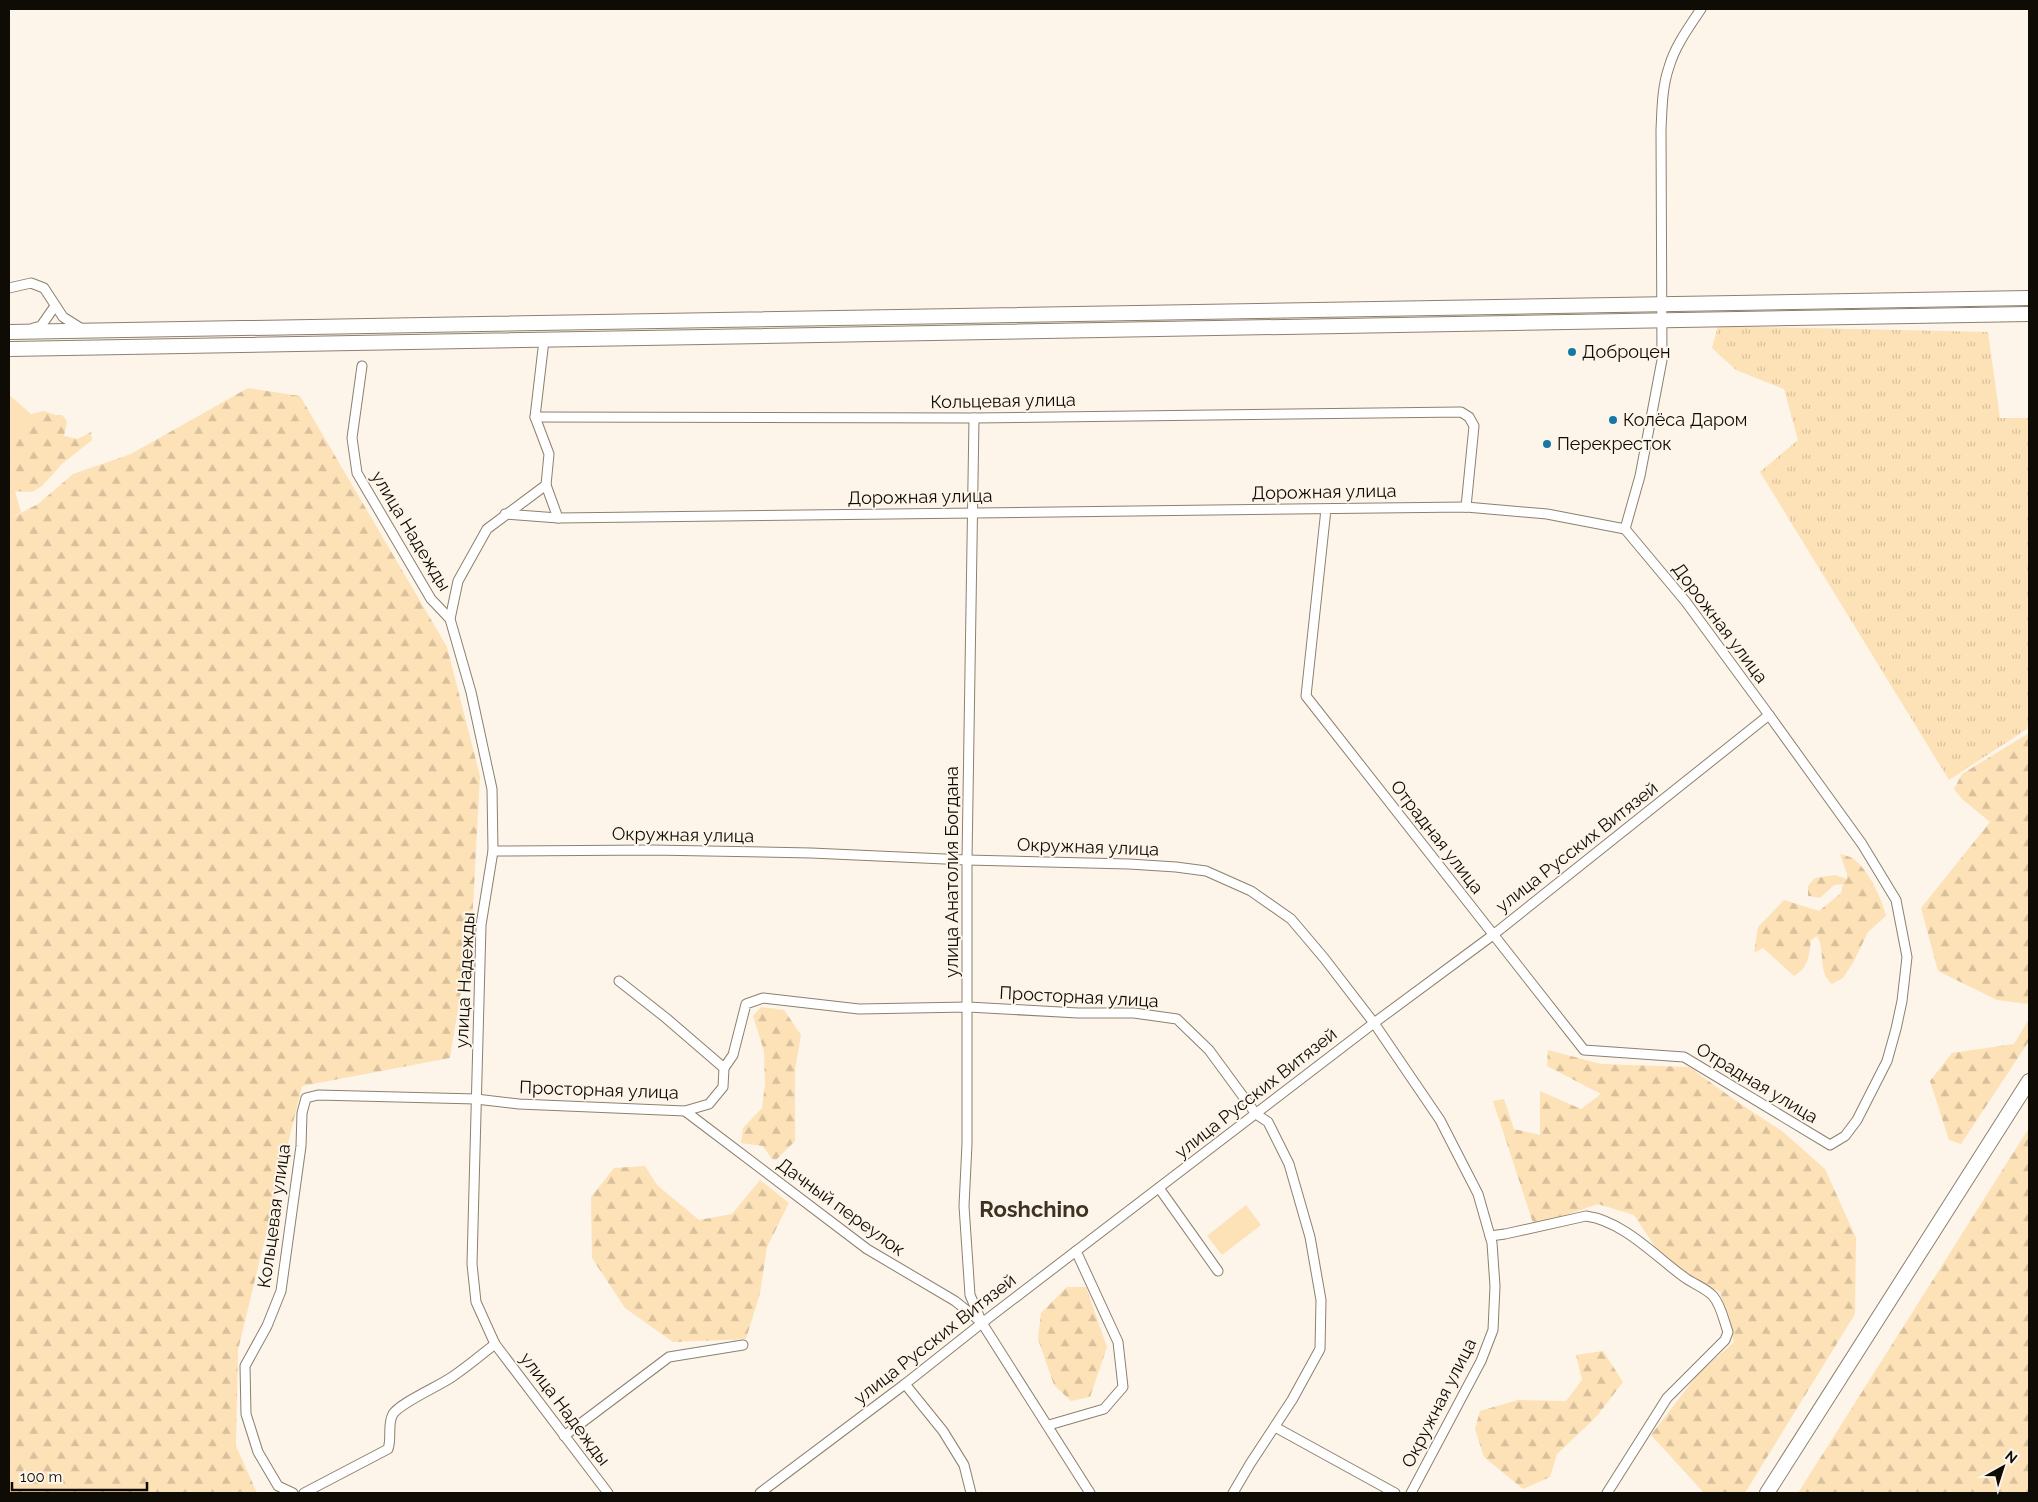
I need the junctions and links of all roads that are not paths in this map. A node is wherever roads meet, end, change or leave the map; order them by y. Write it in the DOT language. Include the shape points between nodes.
graph roads {
  1 [pos="1701,9"];
  2 [pos="9,288"];
  3 [pos="2029,298"];
  4 [pos="1662,303"];
  5 [pos="55,306"];
  6 [pos="2029,314"];
  7 [pos="1662,322"];
  8 [pos="85,331"];
  9 [pos="9,332"];
  10 [pos="24,332"];
  11 [pos="544,340"];
  12 [pos="9,349"];
  13 [pos="362,366"];
  14 [pos="535,416"];
  15 [pos="974,418"];
  16 [pos="546,485"];
  17 [pos="1466,507"];
  18 [pos="1326,508"];
  19 [pos="972,513"];
  20 [pos="505,514"];
  21 [pos="558,518"];
  22 [pos="1625,529"];
  23 [pos="450,619"];
  24 [pos="1769,715"];
  25 [pos="493,851"];
  26 [pos="967,860"];
  27 [pos="1493,935"];
  28 [pos="619,981"];
  29 [pos="968,1007"];
  30 [pos="1374,1023"];
  31 [pos="724,1068"];
  32 [pos="2029,1081"];
  33 [pos="306,1098"];
  34 [pos="476,1099"];
  35 [pos="685,1111"];
  36 [pos="1256,1114"];
  37 [pos="1830,1145"];
  38 [pos="1159,1188"];
  39 [pos="1490,1236"];
  40 [pos="1076,1251"];
  41 [pos="1218,1271"];
  42 [pos="982,1323"];
  43 [pos="495,1344"];
  44 [pos="743,1345"];
  45 [pos="904,1384"];
  46 [pos="1048,1425"];
  47 [pos="1275,1427"];
  48 [pos="564,1436"];
  49 [pos="293,1493"];
  50 [pos="304,1493"];
  51 [pos="608,1493"];
  52 [pos="760,1493"];
  53 [pos="971,1493"];
  54 [pos="1090,1493"];
  55 [pos="1233,1493"];
  56 [pos="1395,1493"];
  57 [pos="1412,1493"];
  58 [pos="1607,1493"];
  59 [pos="1767,1493"];
  1 -- 4 [label="street" via="1682,38 1669,67 1664,95 1661,130"];
  2 -- 5 [label="street" via="31,283 44,288"];
  3 -- 4 [label="highway"];
  4 -- 7 [label="street"];
  4 -- 8 [label="highway"];
  5 -- 8 [label="street" via="63,318"];
  5 -- 10 [label="street" via="41,326"];
  6 -- 7 [label="highway"];
  7 -- 11 [label="highway"];
  7 -- 22 [label="street" via="1662,360 1656,397"];
  8 -- 10 [label="highway"];
  9 -- 10 [label="highway"];
  11 -- 12 [label="highway"];
  11 -- 14 [label="street"];
  13 -- 23 [label="street, улица Надежды" via="352,438 357,473 431,599"];
  14 -- 15 [label="street, Кольцевая улица"];
  14 -- 16 [label="street" via="549,454"];
  15 -- 17 [label="street, Кольцевая улица" via="1461,412 1474,426"];
  15 -- 19 [label="street, улица Анатолия Богдана"];
  16 -- 20 [label="street, улица Надежды"];
  16 -- 21 [label="street"];
  17 -- 18 [label="street, Дорожная улица"];
  17 -- 22 [label="street, Дорожная улица" via="1547,514"];
  18 -- 19 [label="street, Дорожная улица"];
  18 -- 27 [label="street, Отрадная улица" via="1306,696"];
  19 -- 21 [label="street, Дорожная улица"];
  19 -- 26 [label="street, улица Анатолия Богдана"];
  20 -- 21 [label="street, Дорожная улица"];
  20 -- 23 [label="street, улица Надежды" via="487,529 458,581"];
  22 -- 24 [label="street, Дорожная улица" via="1686,602"];
  23 -- 25 [label="street, улица Надежды" via="471,692 492,790"];
  24 -- 27 [label="street, улица Русских Витязей"];
  24 -- 37 [label="street, Дорожная улица" via="1862,844 1896,900 1907,957 1902,1001 1887,1061 1857,1120 1846,1136"];
  25 -- 26 [label="street, Окружная улица" via="652,850"];
  25 -- 34 [label="street, улица Надежды" via="481,925"];
  26 -- 29 [label="street, улица Анатолия Богдана"];
  26 -- 30 [label="street, Окружная улица" via="1176,866 1206,871 1251,891 1291,919"];
  27 -- 30 [label="street, улица Русских Витязей"];
  27 -- 37 [label="street, Отрадная улица" via="1584,1050 1684,1057"];
  28 -- 31 [label="street"];
  29 -- 31 [label="street, Просторная улица" via="859,1008 763,998 746,1004 733,1055"];
  29 -- 36 [label="street, Просторная улица" via="1134,1013 1177,1019 1209,1050"];
  29 -- 42 [label="street, улица Анатолия Богдана" via="968,1144 964,1206 970,1295"];
  30 -- 36 [label="street, улица Русских Витязей"];
  30 -- 39 [label="street, Окружная улица" via="1440,1120 1478,1194"];
  31 -- 35 [label="street, Просторная улица" via="723,1087 710,1104"];
  32 -- 59 [label="highway"];
  33 -- 34 [label="street, Просторная улица" via="318,1095"];
  33 -- 49 [label="street, Кольцевая улица" via="281,1291 267,1326 245,1366 246,1414 258,1452 278,1486"];
  34 -- 35 [label="street, Просторная улица" via="519,1104"];
  34 -- 43 [label="street, улица Надежды" via="472,1264 476,1302"];
  35 -- 42 [label="street, Дачный переулок" via="866,1249 955,1302"];
  36 -- 38 [label="street, улица Русских Витязей"];
  36 -- 47 [label="street, Просторная улица" via="1268,1122 1290,1164 1310,1237 1322,1300 1320,1349"];
  38 -- 40 [label="street, улица Русских Витязей"];
  38 -- 41 [label="street"];
  39 -- 57 [label="street, Окружная улица" via="1495,1286 1493,1330 1481,1361"];
  39 -- 58 [label="street" via="1586,1216 1597,1218 1630,1236 1713,1296 1728,1332 1724,1340 1666,1398"];
  40 -- 42 [label="street, улица Русских Витязей"];
  40 -- 46 [label="street" via="1118,1342 1123,1387 1104,1409"];
  42 -- 45 [label="street, улица Русских Витязей"];
  42 -- 46 [label="street"];
  43 -- 48 [label="street, улица Надежды"];
  43 -- 50 [label="street, улица Надежды" via="451,1378 400,1407 390,1423 388,1448"];
  44 -- 48 [label="street" via="669,1357"];
  45 -- 52 [label="street, улица Русских Витязей"];
  45 -- 53 [label="street" via="943,1431 964,1465"];
  46 -- 54 [label="street"];
  47 -- 55 [label="street, Просторная улица"];
  47 -- 56 [label="street"];
  48 -- 51 [label="street, улица Надежды"];
}
